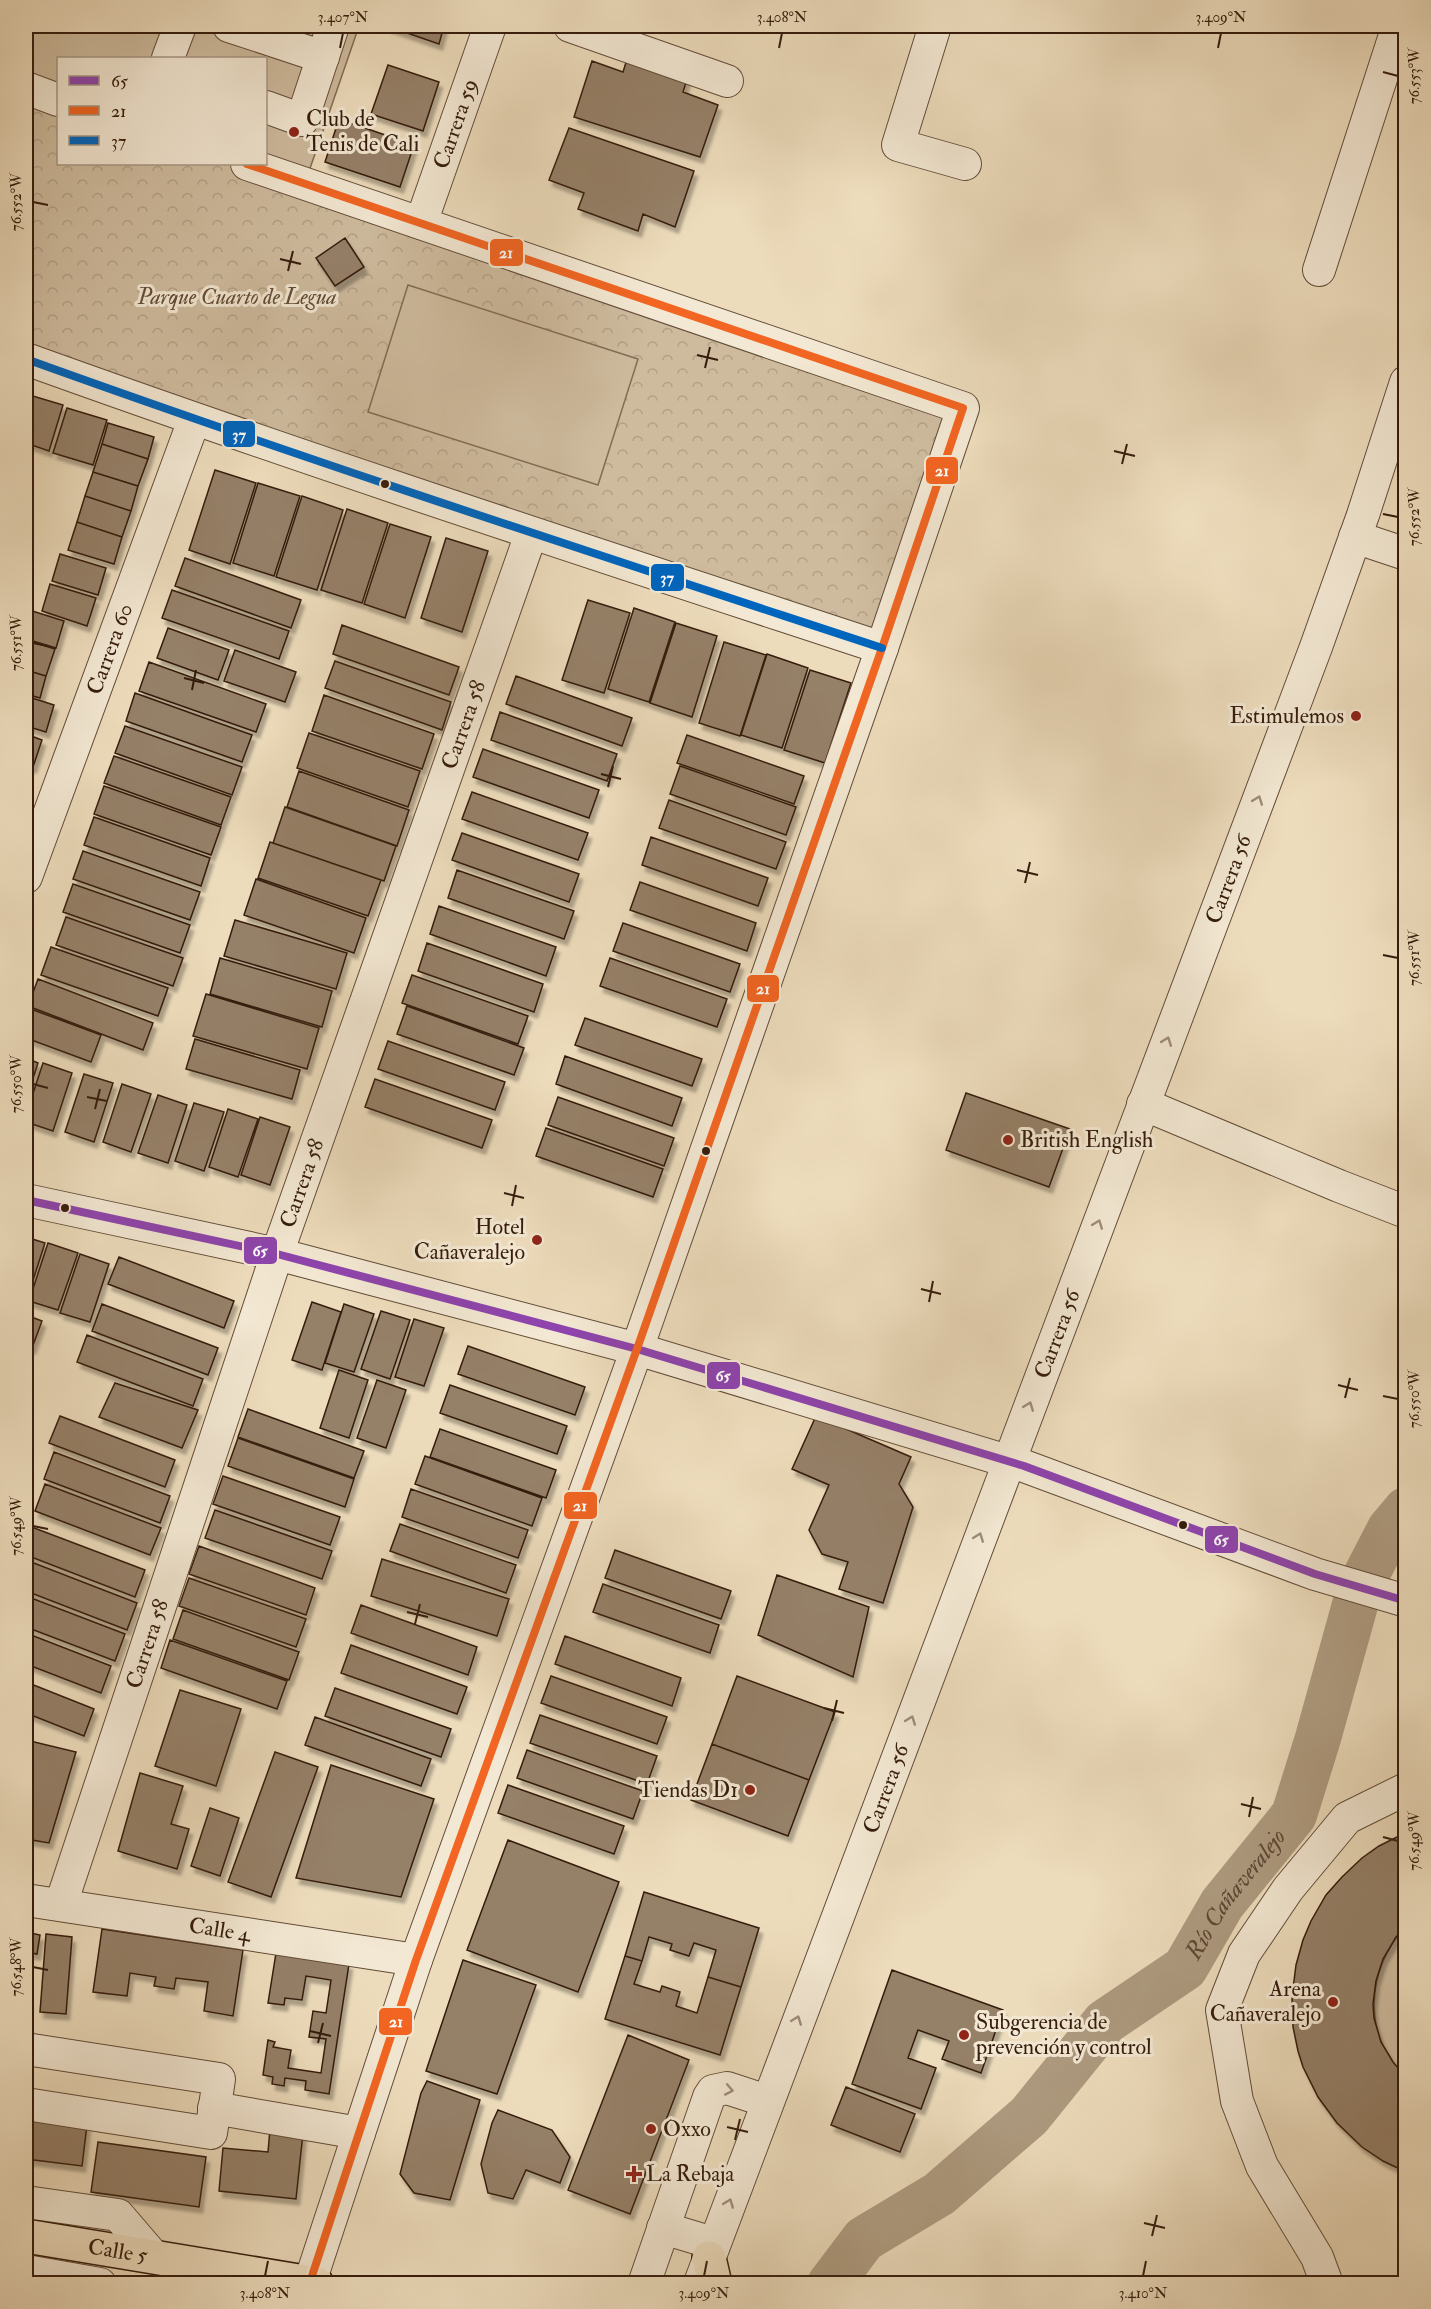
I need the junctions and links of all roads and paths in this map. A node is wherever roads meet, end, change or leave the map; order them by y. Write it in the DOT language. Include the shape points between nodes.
graph roads {
  1 [pos="230,26"];
  2 [pos="333,26"];
  3 [pos="490,26"];
  4 [pos="570,26"];
  5 [pos="935,26"];
  6 [pos="1398,26"];
  7 [pos="323,57"];
  8 [pos="728,81"];
  9 [pos="26,88"];
  10 [pos="57,100"];
  11 [pos="267,107"];
  12 [pos="965,164"];
  13 [pos="250,165"];
  14 [pos="421,223"];
  15 [pos="1319,270"];
  16 [pos="26,359"];
  17 [pos="1406,382"];
  18 [pos="194,420"];
  19 [pos="531,534"];
  20 [pos="1355,537"];
  21 [pos="1406,554"];
  22 [pos="882,648"];
  23 [pos="26,877"];
  24 [pos="1143,1104"];
  25 [pos="26,1200"];
  26 [pos="1406,1212"];
  27 [pos="278,1254"];
  28 [pos="637,1349"];
  29 [pos="1009,1461"];
  30 [pos="1399,1599"];
  31 [pos="1406,1789"];
  32 [pos="26,1900"];
  33 [pos="61,1904"];
  34 [pos="416,1960"];
  35 [pos="26,2049"];
  36 [pos="767,2101"];
  37 [pos="26,2104"];
  38 [pos="214,2108"];
  39 [pos="359,2133"];
  40 [pos="26,2202"];
  41 [pos="663,2228"];
  42 [pos="26,2236"];
  43 [pos="26,2256"];
  44 [pos="154,2257"];
  45 [pos="709,2267"];
  46 [pos="26,2271"];
  47 [pos="100,2283"];
  48 [pos="190,2283"];
  49 [pos="314,2283"];
  50 [pos="644,2283"];
  51 [pos="1327,2283"];
  1 -- 7 [label="street"];
  2 -- 7 [label="street"];
  3 -- 14 [label="street, Carrera 59"];
  4 -- 8 [label="street"];
  5 -- 12 [label="street" via="898,145"];
  6 -- 15 [label="street"];
  7 -- 11 [label="street" via="302,120"];
  9 -- 10 [label="street"];
  13 -- 14 [label="street"];
  14 -- 22 [label="street" via="963,408"];
  16 -- 18 [label="street"];
  17 -- 20 [label="street, Carrera 56"];
  18 -- 19 [label="street"];
  18 -- 23 [label="street, Carrera 60"];
  19 -- 22 [label="street"];
  19 -- 27 [label="street, Carrera 58"];
  20 -- 21 [label="street"];
  24 -- 20 [label="street, Carrera 56, one-way"];
  22 -- 28 [label="street"];
  24 -- 26 [label="street"];
  29 -- 24 [label="street, Carrera 56, one-way"];
  25 -- 27 [label="street"];
  27 -- 28 [label="street"];
  27 -- 33 [label="street, Carrera 58"];
  28 -- 29 [label="street"];
  28 -- 34 [label="street"];
  29 -- 30 [label="street" via="1315,1574"];
  36 -- 29 [label="street, Carrera 56, one-way"];
  31 -- 51 [label="street" via="1347,1818 1296,1880 1244,1954 1222,2010 1237,2101 1262,2166 1317,2257"];
  32 -- 33 [label="street, Calle 4"];
  33 -- 34 [label="street, Calle 4"];
  34 -- 39 [label="street"];
  35 -- 38 [label="street" via="219,2079"];
  41 -- 36 [label="street, one-way" via="713,2091 727,2088"];
  45 -- 36 [label="street, Carrera 56, one-way"];
  37 -- 38 [label="street" via="211,2133"];
  38 -- 39 [label="street"];
  39 -- 49 [label="street"];
  40 -- 44 [label="street" via="118,2215"];
  41 -- 45 [label="street"];
  41 -- 50 [label="street"];
  42 -- 44 [label="main road, Calle 5"];
  43 -- 48 [label="main road, Calle 5"];
  44 -- 49 [label="main road, Calle 5"];
  46 -- 47 [label="street"];
}
